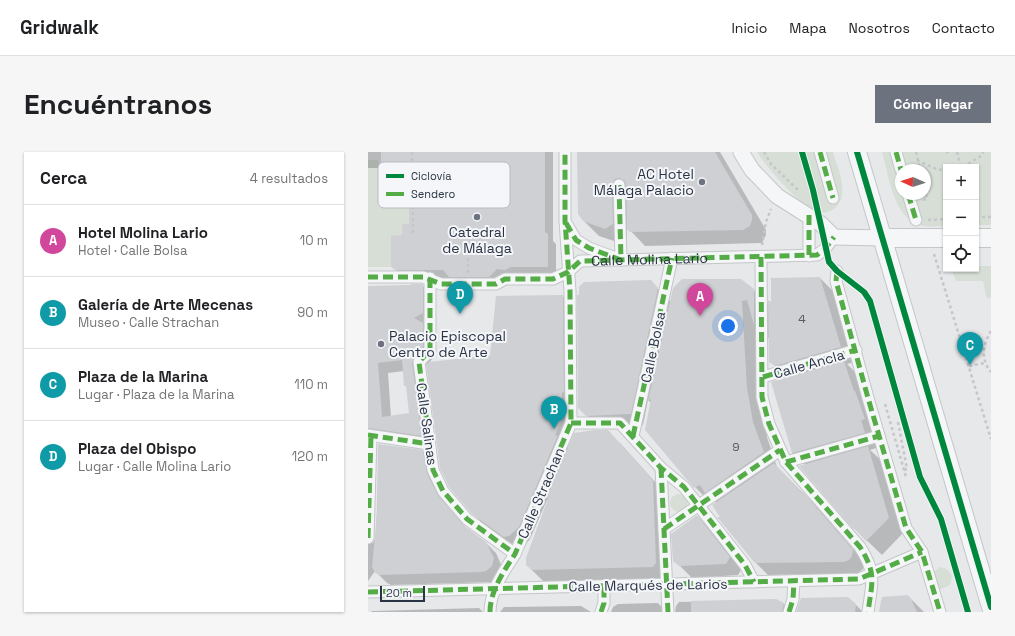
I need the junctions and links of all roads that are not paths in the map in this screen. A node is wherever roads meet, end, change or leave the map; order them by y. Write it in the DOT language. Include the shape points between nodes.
graph roads {
  1 [pos="565,152"];
  2 [pos="741,152"];
  3 [pos="820,152"];
  4 [pos="857,152"];
  5 [pos="896,152"];
  6 [pos="899,164"];
  7 [pos="619,185"];
  8 [pos="833,198"];
  9 [pos="910,200"];
  10 [pos="809,216"];
  11 [pos="916,220"];
  12 [pos="565,221"];
  13 [pos="834,237"];
  14 [pos="884,238"];
  15 [pos="943,238"];
  16 [pos="979,238"];
  17 [pos="991,238"];
  18 [pos="809,256"];
  19 [pos="761,257"];
  20 [pos="672,258"];
  21 [pos="621,260"];
  22 [pos="837,271"];
  23 [pos="568,272"];
  24 [pos="368,277"];
  25 [pos="430,278"];
  26 [pos="856,350"];
  27 [pos="763,377"];
  28 [pos="571,423"];
  29 [pos="370,436"];
  30 [pos="633,436"];
  31 [pos="879,436"];
  32 [pos="429,444"];
  33 [pos="780,450"];
  34 [pos="786,462"];
  35 [pos="661,468"];
  36 [pos="698,505"];
  37 [pos="664,529"];
  38 [pos="368,534"];
  39 [pos="368,538"];
  40 [pos="922,552"];
  41 [pos="515,554"];
  42 [pos="872,575"];
  43 [pos="794,581"];
  44 [pos="754,582"];
  45 [pos="666,584"];
  46 [pos="604,586"];
  47 [pos="495,589"];
  48 [pos="368,592"];
  49 [pos="991,607"];
  50 [pos="490,612"];
  51 [pos="600,612"];
  52 [pos="668,612"];
  53 [pos="789,612"];
  54 [pos="868,612"];
  55 [pos="940,612"];
  1 -- 12 [label="street, Calle Strachan"];
  2 -- 10 [label="street" via="752,170 777,196"];
  3 -- 8 [label="street"];
  4 -- 14 [label="street"];
  5 -- 6 [label="street"];
  7 -- 21 [label="street"];
  9 -- 11 [label="street"];
  10 -- 13 [label="street"];
  10 -- 18 [label="street"];
  12 -- 21 [label="street" via="576,240 589,248"];
  12 -- 23 [label="street, Calle Strachan"];
  13 -- 14 [label="street"];
  13 -- 18 [label="street, Calle Molina Lario" via="825,249 817,255"];
  14 -- 15 [label="street"];
  14 -- 49 [label="street"];
  16 -- 17 [label="street"];
  18 -- 19 [label="street, Calle Molina Lario"];
  19 -- 20 [label="street, Calle Molina Lario"];
  19 -- 27 [label="street"];
  20 -- 21 [label="street, Calle Molina Lario"];
  20 -- 30 [label="street, Calle Bolsa"];
  21 -- 23 [label="street, Calle Molina Lario" via="580,261"];
  22 -- 26 [label="street" via="836,280"];
  23 -- 25 [label="street, Calle Molina Lario" via="553,280 505,279 496,284 468,281 441,284"];
  23 -- 28 [label="street, Calle Strachan"];
  24 -- 25 [label="street, Calle Molina Lario"];
  25 -- 32 [label="street, Calle Salinas" via="430,350 419,362"];
  26 -- 27 [label="street, Calle Ancla"];
  26 -- 31 [label="street"];
  27 -- 33 [label="street" via="762,397 769,424"];
  28 -- 30 [label="street" via="620,423"];
  28 -- 41 [label="street, Calle Strachan"];
  29 -- 32 [label="street"];
  29 -- 38 [label="street"];
  30 -- 35 [label="street"];
  31 -- 34 [label="street"];
  31 -- 40 [label="street" via="906,528"];
  32 -- 41 [label="street, Calle Salinas" via="433,470 443,491 467,519"];
  33 -- 34 [label="street"];
  33 -- 36 [label="street"];
  34 -- 42 [label="street" via="860,547 870,562"];
  35 -- 36 [label="street" via="684,487"];
  35 -- 37 [label="street"];
  36 -- 37 [label="street"];
  36 -- 44 [label="street" via="745,565"];
  37 -- 45 [label="street"];
  38 -- 39 [label="street"];
  40 -- 42 [label="street, Calle Marqués de Larios"];
  40 -- 55 [label="street"];
  41 -- 47 [label="street, Calle Strachan"];
  42 -- 43 [label="street, Calle Marqués de Larios" via="859,579"];
  42 -- 54 [label="street"];
  43 -- 44 [label="street, Calle Marqués de Larios"];
  43 -- 53 [label="street"];
  44 -- 45 [label="street, Calle Marqués de Larios"];
  45 -- 46 [label="street, Calle Marqués de Larios"];
  45 -- 52 [label="street"];
  46 -- 47 [label="street, Calle Marqués de Larios"];
  46 -- 51 [label="street" via="604,603"];
  47 -- 48 [label="street, Calle Marqués de Larios"];
  47 -- 50 [label="street, Calle Strachan"];
}
